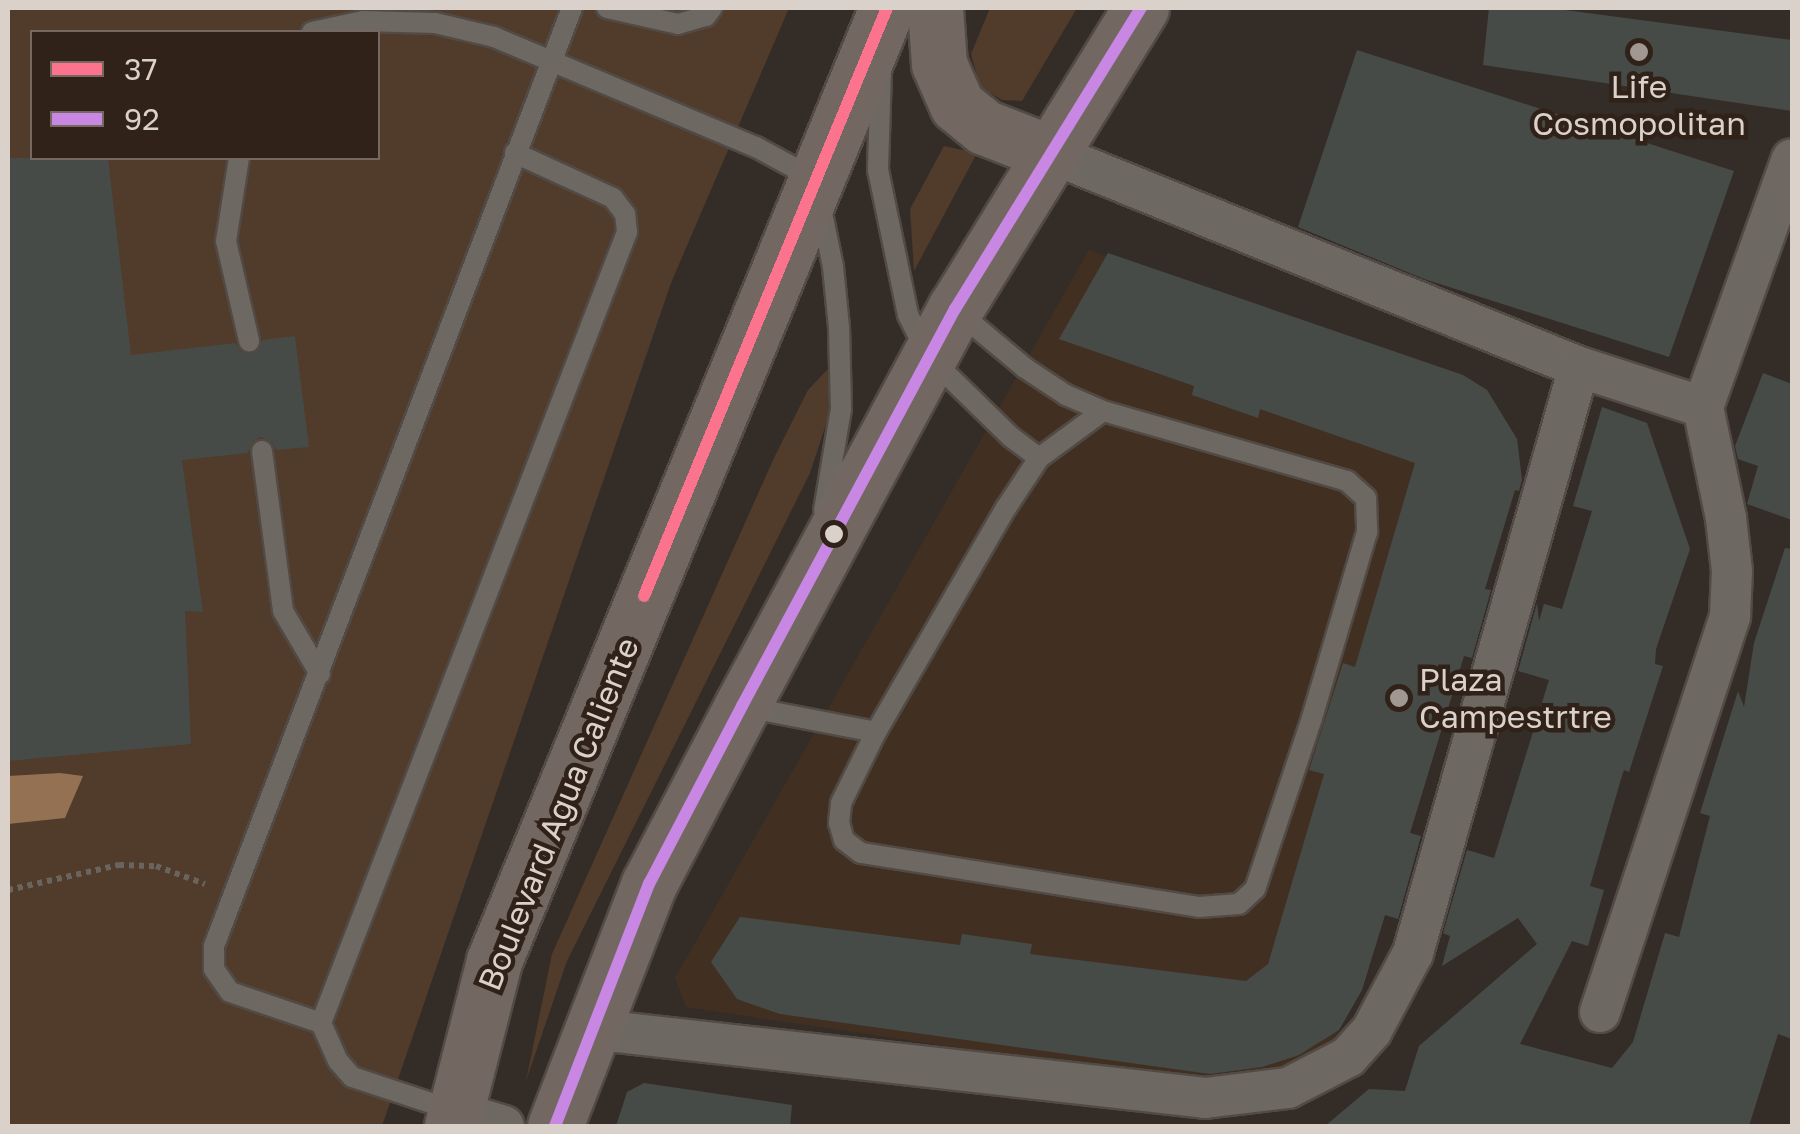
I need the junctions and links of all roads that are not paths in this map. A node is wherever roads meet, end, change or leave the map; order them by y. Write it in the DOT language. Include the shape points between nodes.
graph roads {
  1 [pos="572,8"];
  2 [pos="608,8"];
  3 [pos="712,8"];
  4 [pos="935,8"];
  5 [pos="1142,8"];
  6 [pos="884,14"];
  7 [pos="318,30"];
  8 [pos="551,58"];
  9 [pos="1048,152"];
  10 [pos="515,153"];
  11 [pos="1792,159"];
  12 [pos="239,160"];
  13 [pos="815,179"];
  14 [pos="955,309"];
  15 [pos="249,341"];
  16 [pos="929,357"];
  17 [pos="1579,367"];
  18 [pos="1704,408"];
  19 [pos="1103,410"];
  20 [pos="262,451"];
  21 [pos="1039,458"];
  22 [pos="810,578"];
  23 [pos="320,674"];
  24 [pos="742,706"];
  25 [pos="876,732"];
  26 [pos="1600,1012"];
  27 [pos="321,1023"];
  28 [pos="591,1029"];
  29 [pos="470,1121"];
  30 [pos="556,1126"];
  1 -- 8 [label="lane"];
  2 -- 3 [label="lane" via="678,24"];
  4 -- 9 [label="main road" via="939,64 957,106 984,127"];
  5 -- 9 [label="main road"];
  6 -- 13 [label="main road, Boulevard Agua Caliente"];
  6 -- 16 [label="lane" via="878,170 908,315"];
  7 -- 8 [label="lane" via="363,21 435,23"];
  8 -- 10 [label="lane"];
  8 -- 13 [label="lane"];
  9 -- 14 [label="main road"];
  9 -- 17 [label="street"];
  10 -- 23 [label="lane"];
  10 -- 27 [label="lane" via="614,198 625,214 626,232"];
  11 -- 18 [label="street"];
  12 -- 15 [label="lane" via="226,242"];
  13 -- 22 [label="lane" via="833,267 841,408"];
  13 -- 29 [label="main road, Boulevard Agua Caliente" via="494,961"];
  14 -- 16 [label="main road"];
  14 -- 19 [label="lane" via="1025,368"];
  16 -- 21 [label="lane"];
  16 -- 22 [label="main road"];
  17 -- 18 [label="street"];
  17 -- 28 [label="street" via="1413,953 1372,1030 1348,1057 1288,1088 1206,1098"];
  18 -- 26 [label="street" via="1726,518 1730,616"];
  19 -- 21 [label="lane"];
  19 -- 25 [label="lane" via="1348,481 1366,498 1367,532 1255,889 1239,904 1218,907 861,853 844,840 841,803"];
  20 -- 23 [label="lane" via="283,610"];
  21 -- 25 [label="lane"];
  22 -- 24 [label="main road"];
  23 -- 27 [label="lane" via="214,946 214,968 230,992"];
  24 -- 25 [label="lane"];
  24 -- 28 [label="main road" via="649,884"];
  27 -- 29 [label="lane" via="352,1077"];
  28 -- 30 [label="main road"];
}
